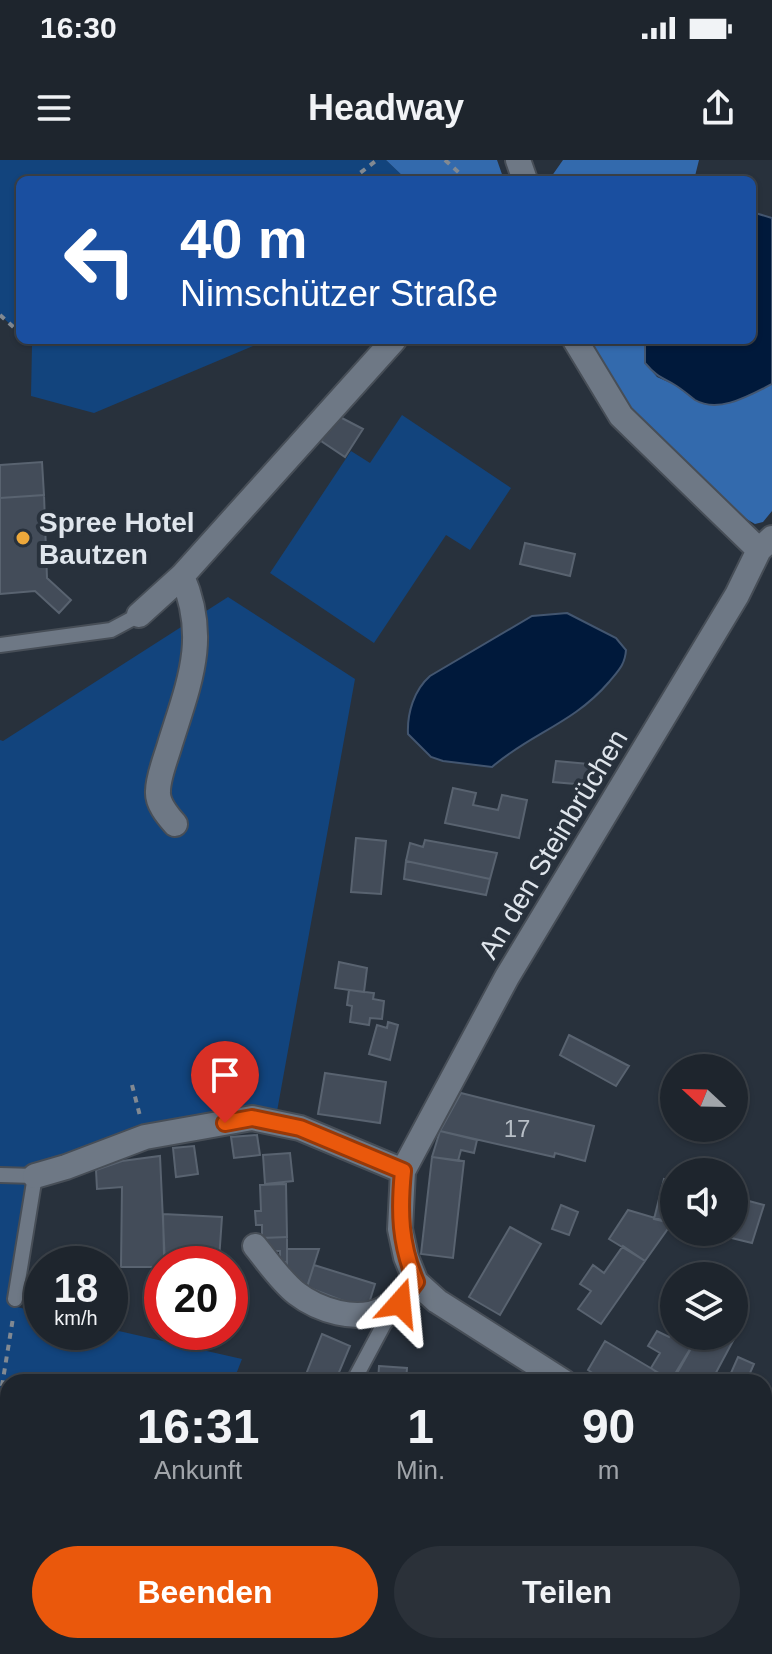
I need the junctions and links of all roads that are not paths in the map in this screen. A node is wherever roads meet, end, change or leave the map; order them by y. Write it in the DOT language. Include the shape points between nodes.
graph roads {
  1 [pos="390,344"];
  2 [pos="577,344"];
  3 [pos="765,544"];
  4 [pos="182,576"];
  5 [pos="139,615"];
  6 [pos="0,645"];
  7 [pos="175,824"];
  8 [pos="403,1171"];
  9 [pos="0,1175"];
  10 [pos="35,1176"];
  11 [pos="255,1246"];
  12 [pos="416,1282"];
  13 [pos="15,1299"];
  14 [pos="358,1374"];
  15 [pos="551,1374"];
  1 -- 4 [label="street"];
  2 -- 3 [label="street, An den Steinbrüchen" via="621,416"];
  3 -- 8 [label="street, An den Steinbrüchen" via="507,977"];
  4 -- 5 [label="street"];
  4 -- 7 [label="street" via="191,596 197,640 157,792"];
  5 -- 6 [label="lane" via="111,630"];
  8 -- 10 [label="street" via="312,1132 252,1118 145,1137"];
  8 -- 12 [label="street" via="400,1229"];
  9 -- 10 [label="lane"];
  10 -- 13 [label="lane"];
  11 -- 12 [label="street" via="297,1293 335,1312 371,1314"];
  12 -- 14 [label="lane" via="384,1324"];
  12 -- 15 [label="street"];
}
